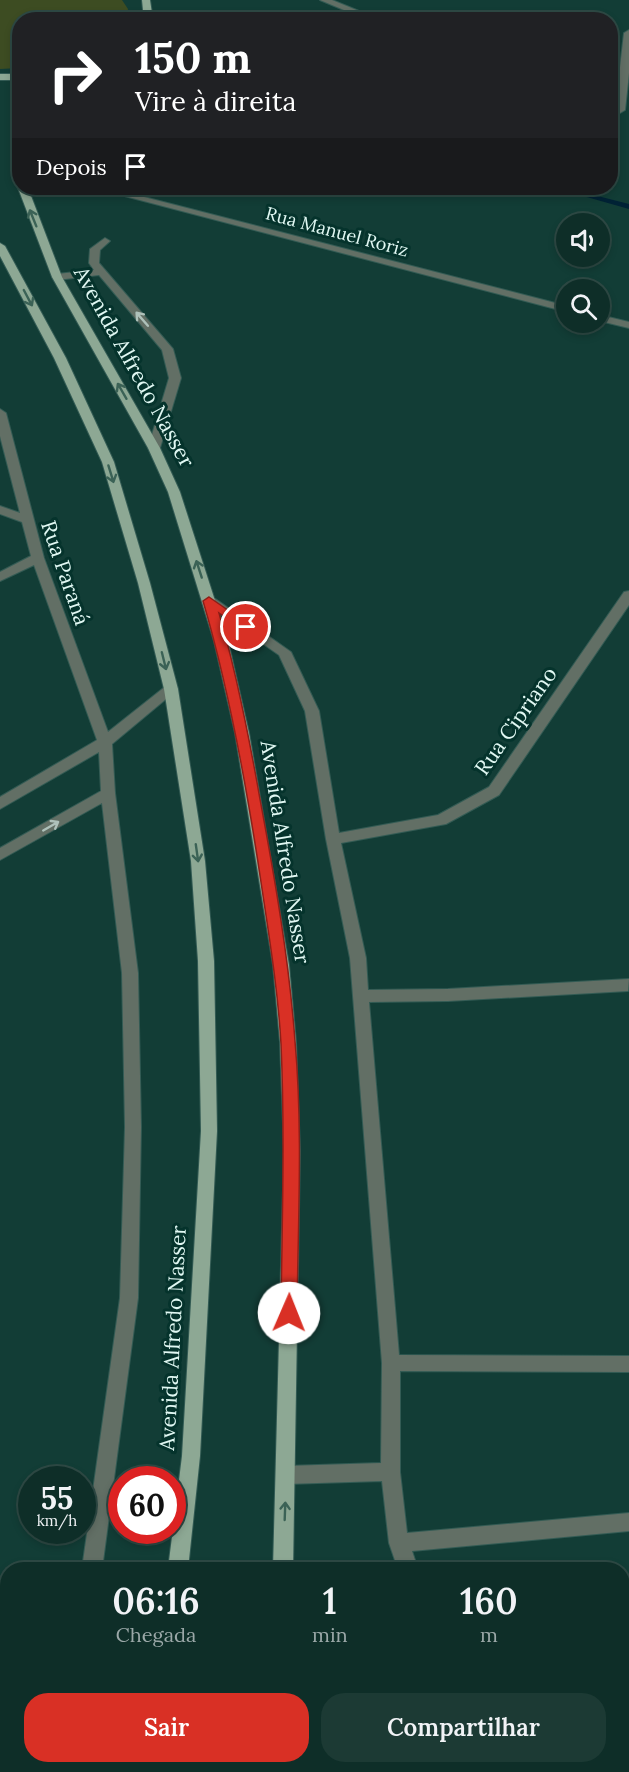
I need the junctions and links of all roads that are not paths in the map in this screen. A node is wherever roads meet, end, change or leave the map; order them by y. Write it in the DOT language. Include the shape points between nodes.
graph roads {
  1 [pos="324,0"];
  2 [pos="356,12"];
  3 [pos="629,33"];
  4 [pos="620,110"];
  5 [pos="26,195"];
  6 [pos="126,195"];
  7 [pos="105,241"];
  8 [pos="0,246"];
  9 [pos="100,272"];
  10 [pos="57,277"];
  11 [pos="556,306"];
  12 [pos="610,320"];
  13 [pos="629,325"];
  14 [pos="0,413"];
  15 [pos="154,448"];
  16 [pos="0,510"];
  17 [pos="26,519"];
  18 [pos="38,558"];
  19 [pos="0,577"];
  20 [pos="629,595"];
  21 [pos="209,601"];
  22 [pos="171,689"];
  23 [pos="105,742"];
  24 [pos="108,793"];
  25 [pos="0,804"];
  26 [pos="333,839"];
  27 [pos="0,855"];
  28 [pos="628,985"];
  29 [pos="361,996"];
  30 [pos="391,1363"];
  31 [pos="629,1364"];
  32 [pos="390,1472"];
  33 [pos="286,1475"];
  34 [pos="629,1522"];
  35 [pos="399,1543"];
  36 [pos="93,1562"];
  37 [pos="179,1562"];
  38 [pos="283,1562"];
  39 [pos="406,1562"];
  1 -- 2 [label="street"];
  3 -- 4 [label="street"];
  10 -- 5 [label="main road, Avenida Alfredo Nasser, one-way"];
  6 -- 11 [label="street, Rua Manuel Roriz"];
  7 -- 9 [label="street" via="95,249 94,263"];
  8 -- 22 [label="main road, Avenida Alfredo Nasser, one-way" via="60,358 108,462"];
  9 -- 10 [label="street"];
  15 -- 9 [label="street, one-way" via="175,378 167,349"];
  15 -- 10 [label="main road, Avenida Alfredo Nasser, one-way"];
  12 -- 13 [label="street"];
  14 -- 17 [label="street, Rua Paraná"];
  21 -- 15 [label="main road, Avenida Alfredo Nasser, one-way" via="174,492"];
  16 -- 17 [label="street"];
  17 -- 18 [label="street, Rua Paraná"];
  18 -- 19 [label="street"];
  18 -- 23 [label="street, Rua Paraná"];
  20 -- 26 [label="street, Rua Cipriano" via="494,791 441,820"];
  21 -- 26 [label="street" via="284,652 312,711"];
  21 -- 33 [label="main road, Avenida Alfredo Nasser" via="242,733 263,848 288,1042 292,1151"];
  22 -- 23 [label="street"];
  22 -- 37 [label="main road, Avenida Alfredo Nasser, one-way" via="198,861 206,961 208,1131 191,1456"];
  23 -- 24 [label="street, Rua Paraná"];
  23 -- 25 [label="street"];
  27 -- 24 [label="street, one-way"];
  24 -- 36 [label="street, Rua Paraná" via="130,973 133,1139 129,1298"];
  26 -- 29 [label="street" via="358,958"];
  28 -- 29 [label="street"];
  29 -- 30 [label="street"];
  30 -- 31 [label="street"];
  30 -- 32 [label="street"];
  32 -- 33 [label="street"];
  32 -- 35 [label="street"];
  38 -- 33 [label="main road, Avenida Alfredo Nasser, one-way"];
  34 -- 35 [label="street"];
  35 -- 39 [label="street"];
}
